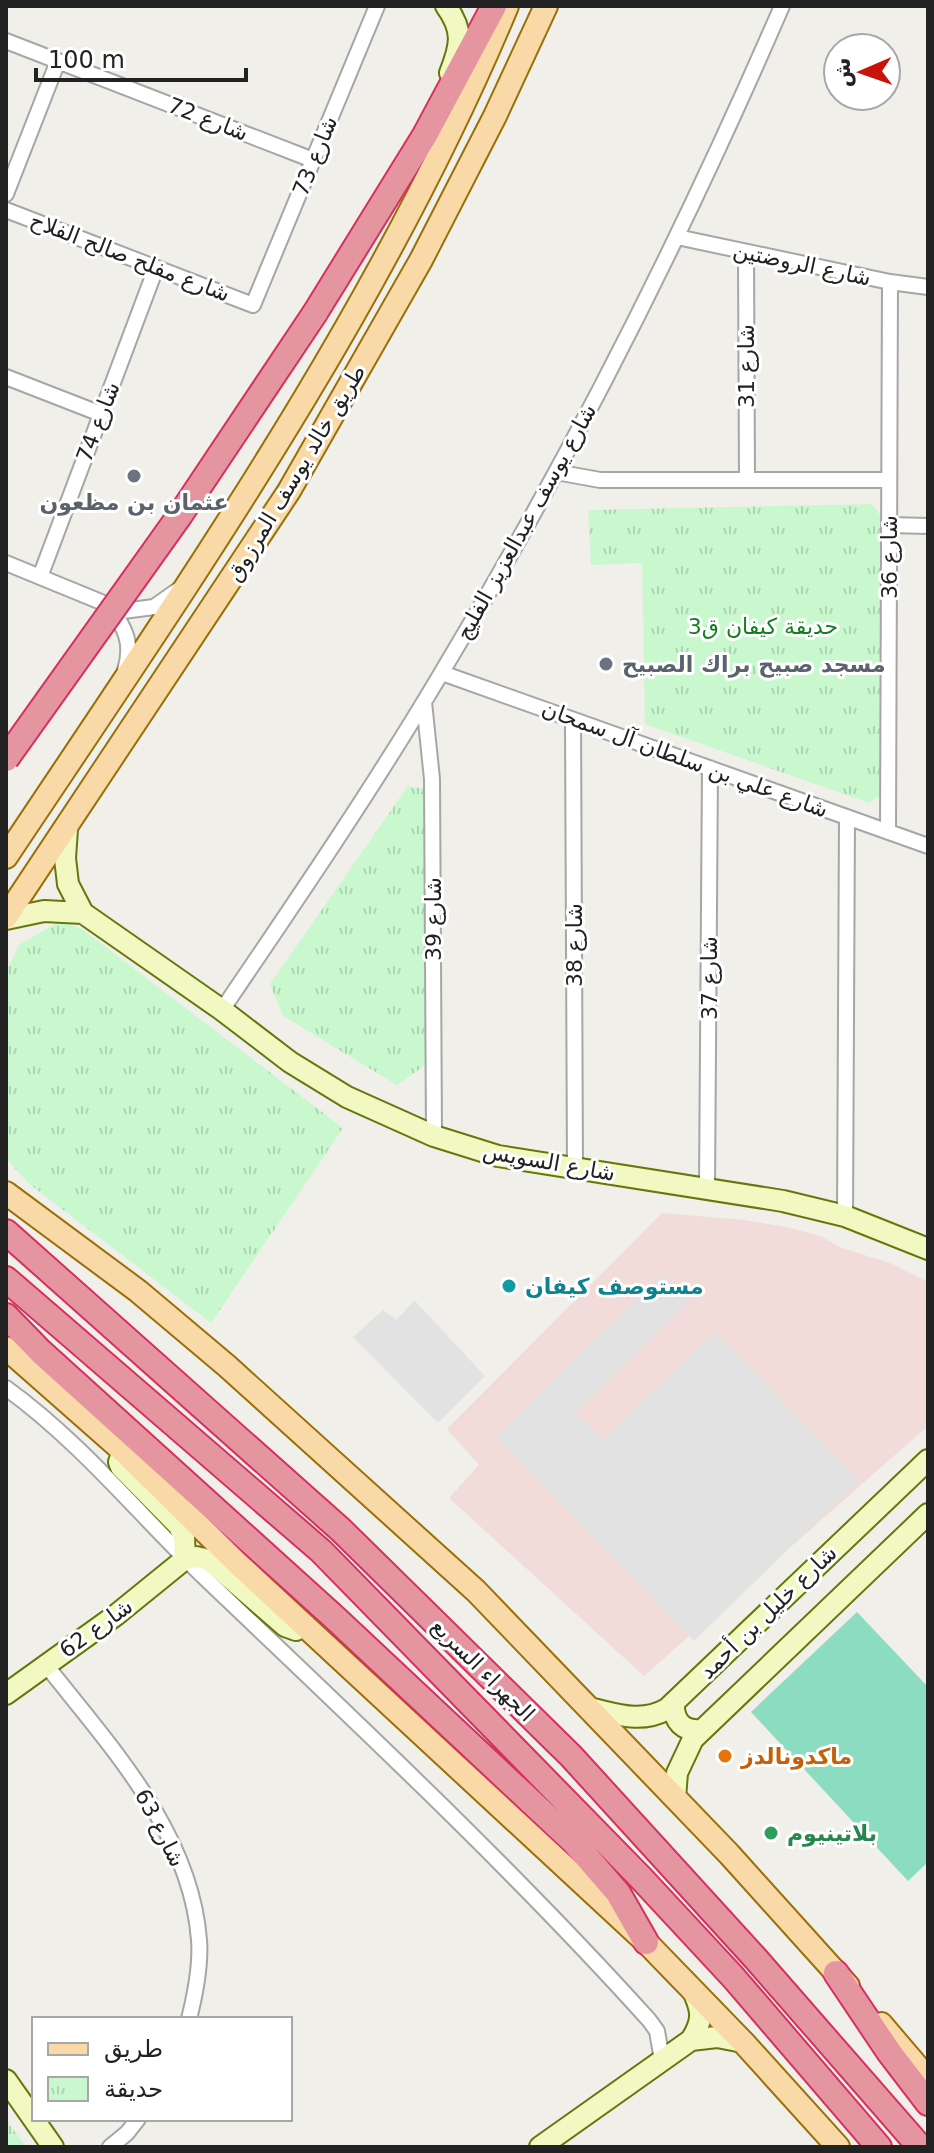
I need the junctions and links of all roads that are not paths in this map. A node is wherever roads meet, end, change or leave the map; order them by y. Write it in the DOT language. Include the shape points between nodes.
graph roads {
  1 [pos="377,6"];
  2 [pos="446,6"];
  3 [pos="494,6"];
  4 [pos="507,6"];
  5 [pos="546,6"];
  6 [pos="782,6"];
  7 [pos="6,41"];
  8 [pos="58,61"];
  9 [pos="425,135"];
  10 [pos="313,160"];
  11 [pos="6,194"];
  12 [pos="6,210"];
  13 [pos="677,237"];
  14 [pos="746,252"];
  15 [pos="156,268"];
  16 [pos="890,282"];
  17 [pos="928,287"];
  18 [pos="358,303"];
  19 [pos="253,305"];
  20 [pos="6,377"];
  21 [pos="101,414"];
  22 [pos="556,472"];
  23 [pos="747,480"];
  24 [pos="889,480"];
  25 [pos="289,491"];
  26 [pos="889,525"];
  27 [pos="928,526"];
  28 [pos="6,563"];
  29 [pos="40,577"];
  30 [pos="191,578"];
  31 [pos="110,608"];
  32 [pos="442,673"];
  33 [pos="119,689"];
  34 [pos="424,701"];
  35 [pos="573,720"];
  36 [pos="6,759"];
  37 [pos="710,768"];
  38 [pos="40,806"];
  39 [pos="847,817"];
  40 [pos="67,829"];
  41 [pos="888,832"];
  42 [pos="6,843"];
  43 [pos="928,846"];
  44 [pos="6,857"];
  45 [pos="83,913"];
  46 [pos="6,918"];
  47 [pos="222,1010"];
  48 [pos="434,1136"];
  49 [pos="575,1169"];
  50 [pos="707,1188"];
  51 [pos="6,1193"];
  52 [pos="845,1216"];
  53 [pos="6,1232"];
  54 [pos="928,1249"];
  55 [pos="6,1279"];
  56 [pos="6,1316"];
  57 [pos="6,1348"];
  58 [pos="6,1388"];
  59 [pos="123,1451"];
  60 [pos="928,1460"];
  61 [pos="928,1514"];
  62 [pos="185,1559"];
  63 [pos="305,1625"];
  64 [pos="46,1665"];
  65 [pos="6,1694"];
  66 [pos="674,1703"];
  67 [pos="589,1708"];
  68 [pos="702,1730"];
  69 [pos="675,1798"];
  70 [pos="646,1942"];
  71 [pos="836,1973"];
  72 [pos="691,1987"];
  73 [pos="189,2017"];
  74 [pos="691,2040"];
  75 [pos="743,2042"];
  76 [pos="662,2060"];
  77 [pos="928,2079"];
  78 [pos="6,2080"];
  79 [pos="928,2103"];
  80 [pos="32,2117"];
  81 [pos="35,2121"];
  82 [pos="136,2121"];
  83 [pos="53,2147"];
  84 [pos="110,2147"];
  85 [pos="540,2147"];
  86 [pos="838,2147"];
  87 [pos="879,2147"];
  88 [pos="920,2147"];
  1 -- 10 [label="street, شارع 73"];
  2 -- 9 [label="street" via="457,22 460,42"];
  3 -- 9 [label="highway"];
  4 -- 18 [label="main road, طريق خالد يوسف المرزوق" via="442,146"];
  5 -- 25 [label="main road, طريق خالد يوسف المرزوق" via="421,260"];
  6 -- 13 [label="street, شارع يوسف عبدالعزيز الفليج"];
  7 -- 8 [label="street, شارع 72"];
  8 -- 10 [label="street, شارع 72"];
  8 -- 11 [label="street"];
  9 -- 36 [label="highway, bridge" via="315,313 180,515"];
  10 -- 19 [label="street, شارع 73"];
  12 -- 15 [label="street, شارع مفلح صالح الفلاح"];
  13 -- 14 [label="street, شارع الروضتين"];
  13 -- 22 [label="street, شارع يوسف عبدالعزيز الفليج"];
  14 -- 16 [label="street, شارع الروضتين"];
  14 -- 23 [label="street, شارع 31"];
  15 -- 19 [label="street, شارع مفلح صالح الفلاح"];
  15 -- 21 [label="street, شارع 74"];
  16 -- 17 [label="street, شارع الروضتين"];
  16 -- 24 [label="street, شارع 36"];
  18 -- 25 [label="main road" via="338,361 268,485 275,495"];
  18 -- 30 [label="main road, طريق خالد يوسف المرزوق" via="302,404"];
  20 -- 21 [label="street"];
  21 -- 29 [label="street, شارع 74"];
  22 -- 23 [label="street" via="600,480"];
  22 -- 32 [label="street, شارع يوسف عبدالعزيز الفليج"];
  23 -- 24 [label="street"];
  24 -- 26 [label="street, شارع 36"];
  25 -- 40 [label="main road, طريق خالد يوسف المرزوق"];
  26 -- 27 [label="street"];
  26 -- 41 [label="street, شارع 36"];
  28 -- 29 [label="street"];
  29 -- 31 [label="street"];
  30 -- 31 [label="street" via="154,607 130,612"];
  30 -- 33 [label="main road, طريق خالد يوسف المرزوق"];
  31 -- 33 [label="street" via="128,642"];
  32 -- 34 [label="street, شارع يوسف عبدالعزيز الفليج"];
  32 -- 35 [label="street, شارع علي بن سلطان آل سمحان"];
  33 -- 38 [label="main road, طريق خالد يوسف المرزوق"];
  34 -- 47 [label="street, شارع يوسف عبدالعزيز الفليج"];
  34 -- 48 [label="street, 39 شارع" via="432,779"];
  35 -- 37 [label="street, شارع علي بن سلطان آل سمحان"];
  35 -- 49 [label="street, شارع 38"];
  37 -- 39 [label="street, شارع علي بن سلطان آل سمحان"];
  37 -- 50 [label="street, شارع 37"];
  38 -- 42 [label="main road"];
  38 -- 44 [label="main road, طريق خالد يوسف المرزوق"];
  39 -- 41 [label="street, شارع علي بن سلطان آل سمحان"];
  39 -- 52 [label="street"];
  40 -- 45 [label="street" via="68,884"];
  40 -- 46 [label="main road, طريق خالد يوسف المرزوق"];
  41 -- 43 [label="street, شارع علي بن سلطان آل سمحان"];
  45 -- 46 [label="street" via="44,911"];
  45 -- 47 [label="street, شارع السويس"];
  47 -- 48 [label="street, شارع السويس" via="347,1097"];
  48 -- 49 [label="street, شارع السويس" via="498,1156"];
  49 -- 50 [label="street, شارع السويس"];
  50 -- 52 [label="street, شارع السويس"];
  51 -- 67 [label="main road" via="138,1291 227,1366 476,1591"];
  52 -- 54 [label="street, شارع السويس"];
  53 -- 88 [label="highway, الجهراء السريع" via="341,1530 571,1756"];
  55 -- 87 [label="highway, الجهراء السريع" via="321,1551 641,1878"];
  56 -- 70 [label="highway" via="590,1858"];
  57 -- 59 [label="main road"];
  58 -- 62 [label="street" via="101,1473"];
  59 -- 62 [label="street" via="121,1467 183,1532"];
  59 -- 63 [label="main road"];
  60 -- 66 [label="street, شارع خليل بن أحمد"];
  61 -- 68 [label="street, شارع خليل بن أحمد"];
  62 -- 63 [label="street" via="209,1560 285,1626 296,1630"];
  62 -- 64 [label="street, شارع 62"];
  62 -- 76 [label="street" via="586,1949 657,2031"];
  63 -- 70 [label="main road"];
  64 -- 65 [label="street, شارع 62"];
  64 -- 73 [label="street, شارع 63" via="135,1781 176,1851 199,1941"];
  66 -- 67 [label="street, شارع خليل بن أحمد" via="638,1718"];
  66 -- 68 [label="street" via="680,1725"];
  67 -- 69 [label="main road"];
  68 -- 69 [label="street, شارع خليل بن أحمد" via="681,1761"];
  69 -- 71 [label="main road"];
  70 -- 72 [label="main road"];
  71 -- 77 [label="main road"];
  71 -- 79 [label="highway"];
  72 -- 74 [label="street" via="702,2010"];
  72 -- 75 [label="main road"];
  74 -- 75 [label="street"];
  74 -- 76 [label="street"];
  75 -- 86 [label="main road"];
  76 -- 85 [label="street"];
  78 -- 80 [label="street"];
  81 -- 83 [label="street"];
  82 -- 84 [label="street"];
}
